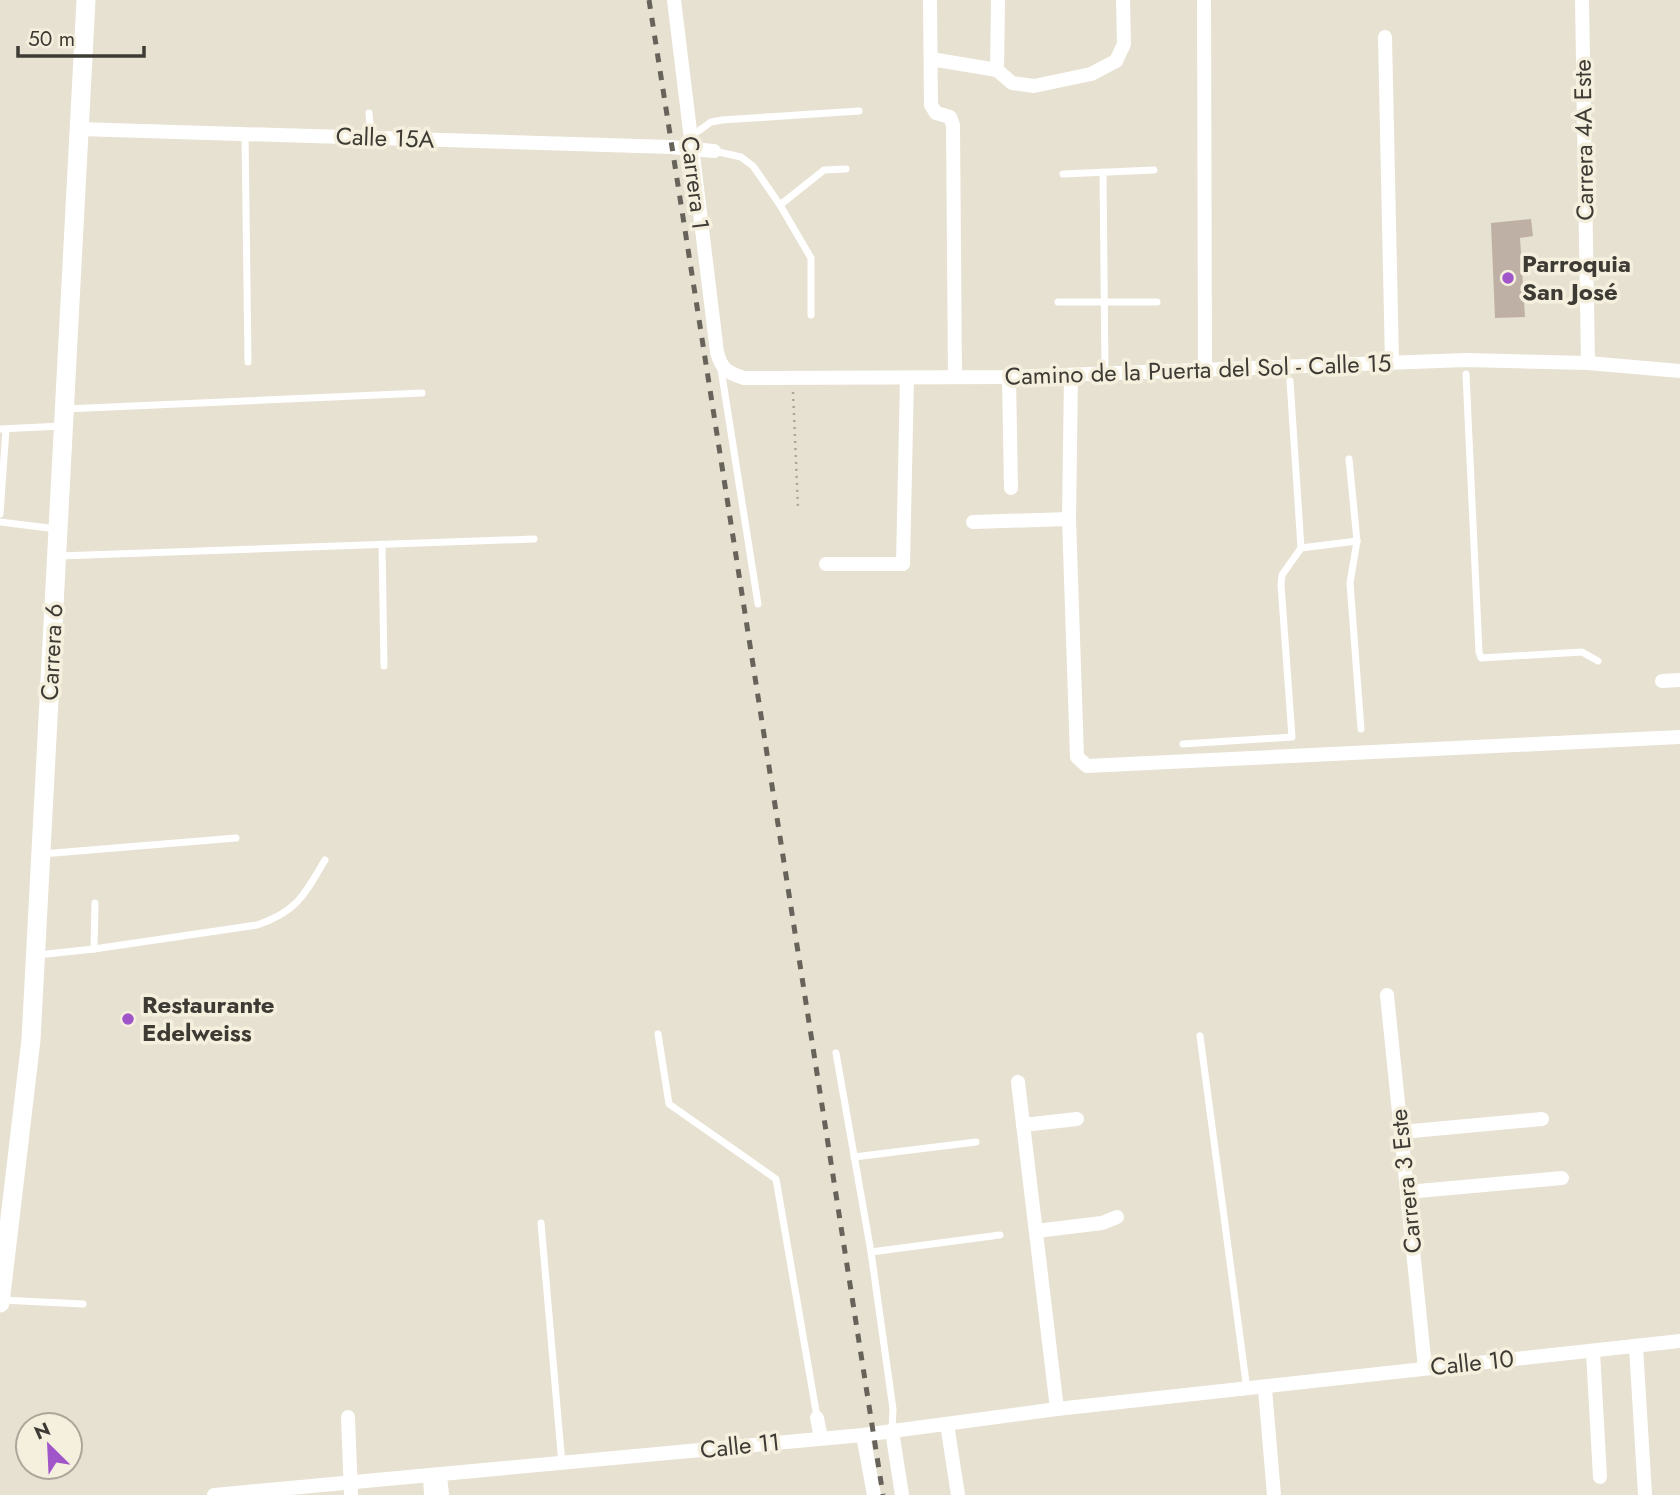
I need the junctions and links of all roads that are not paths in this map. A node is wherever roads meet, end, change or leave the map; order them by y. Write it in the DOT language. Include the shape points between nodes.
graph roads {
  1 [pos="86,0"];
  2 [pos="674,0"];
  3 [pos="930,0"];
  4 [pos="998,0"];
  5 [pos="1123,0"];
  6 [pos="1204,0"];
  7 [pos="1582,0"];
  8 [pos="1385,37"];
  9 [pos="931,59"];
  10 [pos="997,70"];
  11 [pos="859,111"];
  12 [pos="369,113"];
  13 [pos="79,129"];
  14 [pos="245,134"];
  15 [pos="371,138"];
  16 [pos="690,143"];
  17 [pos="714,151"];
  18 [pos="846,169"];
  19 [pos="1154,170"];
  20 [pos="1103,172"];
  21 [pos="1063,174"];
  22 [pos="780,205"];
  23 [pos="1058,302"];
  24 [pos="1157,302"];
  25 [pos="1104,303"];
  26 [pos="811,315"];
  27 [pos="248,362"];
  28 [pos="1392,363"];
  29 [pos="1588,363"];
  30 [pos="720,365"];
  31 [pos="1466,367"];
  32 [pos="1205,370"];
  33 [pos="1680,371"];
  34 [pos="1105,374"];
  35 [pos="1290,374"];
  36 [pos="1071,375"];
  37 [pos="955,377"];
  38 [pos="1009,377"];
  39 [pos="908,378"];
  40 [pos="422,393"];
  41 [pos="64,417"];
  42 [pos="3,429"];
  43 [pos="1349,459"];
  44 [pos="1011,488"];
  45 [pos="0,514"];
  46 [pos="1069,519"];
  47 [pos="0,522"];
  48 [pos="973,522"];
  49 [pos="58,529"];
  50 [pos="534,539"];
  51 [pos="1357,541"];
  52 [pos="382,544"];
  53 [pos="1301,548"];
  54 [pos="57,556"];
  55 [pos="826,564"];
  56 [pos="758,604"];
  57 [pos="1598,662"];
  58 [pos="384,666"];
  59 [pos="1680,680"];
  60 [pos="1662,681"];
  61 [pos="1361,729"];
  62 [pos="1680,737"];
  63 [pos="1183,744"];
  64 [pos="236,838"];
  65 [pos="41,854"];
  66 [pos="325,860"];
  67 [pos="95,902"];
  68 [pos="94,949"];
  69 [pos="37,955"];
  70 [pos="1387,995"];
  71 [pos="658,1034"];
  72 [pos="1200,1036"];
  73 [pos="836,1053"];
  74 [pos="1018,1082"];
  75 [pos="1077,1119"];
  76 [pos="1542,1119"];
  77 [pos="1023,1125"];
  78 [pos="1401,1132"];
  79 [pos="976,1142"];
  80 [pos="855,1157"];
  81 [pos="1562,1178"];
  82 [pos="1407,1192"];
  83 [pos="1117,1217"];
  84 [pos="541,1223"];
  85 [pos="1036,1231"];
  86 [pos="1000,1234"];
  87 [pos="4,1242"];
  88 [pos="870,1252"];
  89 [pos="0,1301"];
  90 [pos="83,1304"];
  91 [pos="1680,1341"];
  92 [pos="1636,1346"];
  93 [pos="1593,1352"];
  94 [pos="1425,1368"];
  95 [pos="1265,1389"];
  96 [pos="1247,1391"];
  97 [pos="1056,1409"];
  98 [pos="348,1417"];
  99 [pos="817,1418"];
  100 [pos="947,1424"];
  101 [pos="892,1431"];
  102 [pos="863,1435"];
  103 [pos="821,1438"];
  104 [pos="562,1465"];
  105 [pos="435,1476"];
  106 [pos="1600,1477"];
  107 [pos="351,1489"];
  108 [pos="311,1491"];
  109 [pos="244,1494"];
  110 [pos="214,1495"];
  111 [pos="431,1495"];
  112 [pos="442,1495"];
  113 [pos="874,1495"];
  114 [pos="902,1495"];
  115 [pos="958,1495"];
  116 [pos="1274,1495"];
  117 [pos="1645,1495"];
  1 -- 13 [label="main road, Carrera 6"];
  2 -- 16 [label="street, Carrera 1"];
  3 -- 9 [label="street"];
  4 -- 10 [label="street"];
  5 -- 10 [label="street" via="1124,44 1116,61 1091,74 1034,86 1012,83"];
  6 -- 32 [label="street"];
  7 -- 29 [label="street, Carrera 4A Este"];
  8 -- 28 [label="street"];
  9 -- 10 [label="street"];
  9 -- 37 [label="street" via="933,110 950,117 953,125"];
  11 -- 16 [label="lane" via="711,122"];
  12 -- 15 [label="lane"];
  13 -- 14 [label="street, Calle 15A"];
  13 -- 41 [label="main road, Carrera 6"];
  14 -- 15 [label="street, Calle 15A"];
  14 -- 27 [label="lane"];
  15 -- 16 [label="street, Calle 15A"];
  16 -- 17 [label="street, Calle 15A"];
  16 -- 30 [label="street, Carrera 1"];
  17 -- 22 [label="lane" via="741,157 753,166"];
  18 -- 22 [label="lane" via="824,170"];
  19 -- 20 [label="lane"];
  20 -- 21 [label="lane"];
  20 -- 25 [label="lane"];
  22 -- 26 [label="lane" via="811,258"];
  23 -- 25 [label="lane"];
  24 -- 25 [label="lane"];
  25 -- 34 [label="lane"];
  28 -- 31 [label="street, Camino de la Puerta del Sol - Calle 15"];
  28 -- 35 [label="street, Camino de la Puerta del Sol - Calle 15"];
  29 -- 31 [label="street, Camino de la Puerta del Sol - Calle 15"];
  29 -- 33 [label="street, Camino de la Puerta del Sol - Calle 15"];
  30 -- 39 [label="street, Camino de la Puerta del Sol - Calle 15" via="744,377"];
  30 -- 56 [label="lane"];
  31 -- 57 [label="lane" via="1481,658 1582,652"];
  32 -- 34 [label="street, Camino de la Puerta del Sol - Calle 15"];
  32 -- 35 [label="street, Camino de la Puerta del Sol - Calle 15"];
  34 -- 36 [label="street, Camino de la Puerta del Sol - Calle 15"];
  35 -- 53 [label="lane"];
  36 -- 38 [label="street, Camino de la Puerta del Sol - Calle 15"];
  36 -- 46 [label="street"];
  37 -- 38 [label="street, Camino de la Puerta del Sol - Calle 15"];
  37 -- 39 [label="street, Camino de la Puerta del Sol - Calle 15"];
  38 -- 44 [label="street"];
  39 -- 55 [label="street" via="903,564"];
  40 -- 41 [label="lane"];
  41 -- 42 [label="lane"];
  41 -- 49 [label="main road, Carrera 6"];
  42 -- 45 [label="lane"];
  43 -- 51 [label="lane"];
  46 -- 48 [label="street"];
  46 -- 62 [label="street" via="1077,757 1087,766"];
  47 -- 49 [label="lane"];
  49 -- 54 [label="main road, Carrera 6"];
  50 -- 52 [label="lane"];
  51 -- 53 [label="lane"];
  51 -- 61 [label="lane" via="1350,583"];
  52 -- 54 [label="lane"];
  52 -- 58 [label="lane"];
  53 -- 63 [label="lane" via="1282,575 1281,585 1292,737"];
  54 -- 65 [label="main road, Carrera 6"];
  59 -- 60 [label="street"];
  64 -- 65 [label="lane"];
  65 -- 69 [label="main road, Carrera 6"];
  66 -- 68 [label="lane" via="300,902 280,917 257,925"];
  67 -- 68 [label="lane"];
  68 -- 69 [label="lane"];
  69 -- 87 [label="main road, Carrera 6" via="31,1040"];
  70 -- 78 [label="street, Carrera 3 Este"];
  71 -- 99 [label="lane" via="669,1104 776,1179"];
  72 -- 96 [label="lane"];
  73 -- 80 [label="lane"];
  74 -- 77 [label="street"];
  75 -- 77 [label="street"];
  76 -- 78 [label="street"];
  77 -- 85 [label="street"];
  78 -- 82 [label="street, Carrera 3 Este"];
  79 -- 80 [label="lane"];
  80 -- 88 [label="lane"];
  81 -- 82 [label="street"];
  82 -- 94 [label="street, Carrera 3 Este"];
  83 -- 85 [label="street"];
  84 -- 104 [label="lane"];
  85 -- 97 [label="street"];
  86 -- 88 [label="lane"];
  87 -- 89 [label="main road, Carrera 6"];
  88 -- 101 [label="lane" via="893,1409"];
  89 -- 90 [label="lane"];
  91 -- 92 [label="street, Calle 10"];
  92 -- 93 [label="street, Calle 10"];
  92 -- 117 [label="street"];
  93 -- 94 [label="street, Calle 10"];
  93 -- 106 [label="street"];
  94 -- 95 [label="street, Calle 10"];
  95 -- 96 [label="street, Calle 11"];
  95 -- 116 [label="street"];
  96 -- 97 [label="street, Calle 11"];
  97 -- 100 [label="street, Calle 11"];
  98 -- 107 [label="street"];
  99 -- 103 [label="street"];
  100 -- 101 [label="street, Calle 11"];
  100 -- 115 [label="street"];
  101 -- 102 [label="street, Calle 11"];
  101 -- 114 [label="street"];
  102 -- 103 [label="street, Calle 11"];
  102 -- 113 [label="street"];
  103 -- 104 [label="street, Calle 11"];
  104 -- 105 [label="street, Calle 11"];
  105 -- 107 [label="street, Calle 11"];
  105 -- 111 [label="street"];
  105 -- 112 [label="street"];
  107 -- 108 [label="street, Calle 11"];
  108 -- 109 [label="street, Calle 11"];
  109 -- 110 [label="street, Calle 11"];
}
